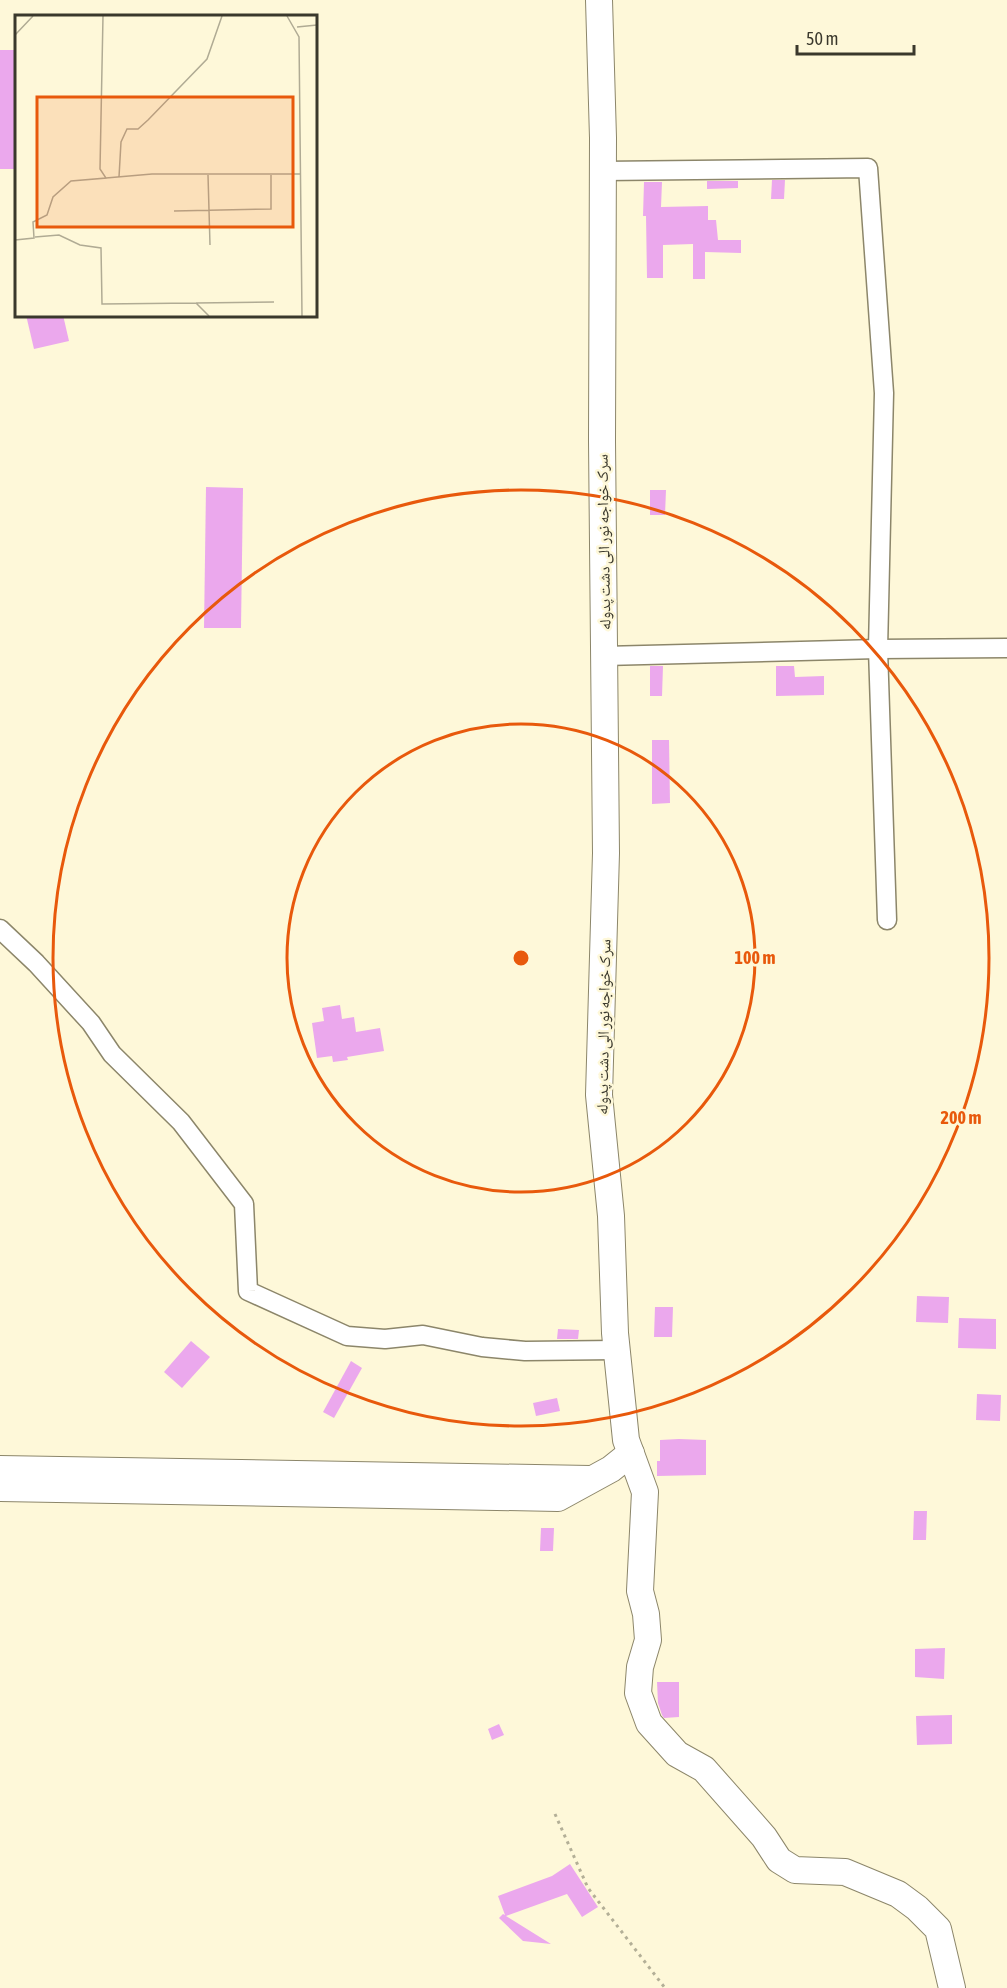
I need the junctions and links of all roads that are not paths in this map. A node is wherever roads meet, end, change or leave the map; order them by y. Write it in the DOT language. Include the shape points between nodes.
graph roads {
  1 [pos="599,0"];
  2 [pos="603,171"];
  3 [pos="1007,648"];
  4 [pos="878,649"];
  5 [pos="604,656"];
  6 [pos="887,920"];
  7 [pos="0,929"];
  8 [pos="616,1350"];
  9 [pos="631,1453"];
  10 [pos="0,1469"];
  11 [pos="590,1479"];
  12 [pos="0,1488"];
  13 [pos="951,1988"];
  1 -- 2 [label="main road, سرک خواجه نور الی دشت پدوله"];
  2 -- 4 [label="street" via="868,168 884,393"];
  2 -- 5 [label="main road, سرک خواجه نور الی دشت پدوله"];
  3 -- 4 [label="street"];
  4 -- 5 [label="street"];
  4 -- 6 [label="street"];
  5 -- 8 [label="main road, سرک خواجه نور الی دشت پدوله" via="606,853 599,1095 611,1216"];
  7 -- 8 [label="street" via="91,1023 112,1054 181,1122 244,1204 248,1291 347,1336 385,1339 423,1335 525,1351"];
  8 -- 9 [label="main road, سرک خواجه نور الی دشت پدوله" via="626,1440"];
  9 -- 11 [label="main road"];
  9 -- 13 [label="main road, سرک خواجه نور الی دشت پدوله" via="645,1492 640,1591 648,1640 638,1693 650,1723 677,1754 704,1769 764,1837 779,1860 795,1870 845,1872 898,1894 917,1908 938,1929"];
  10 -- 11 [label="main road"];
  11 -- 12 [label="main road" via="558,1498"];
}
